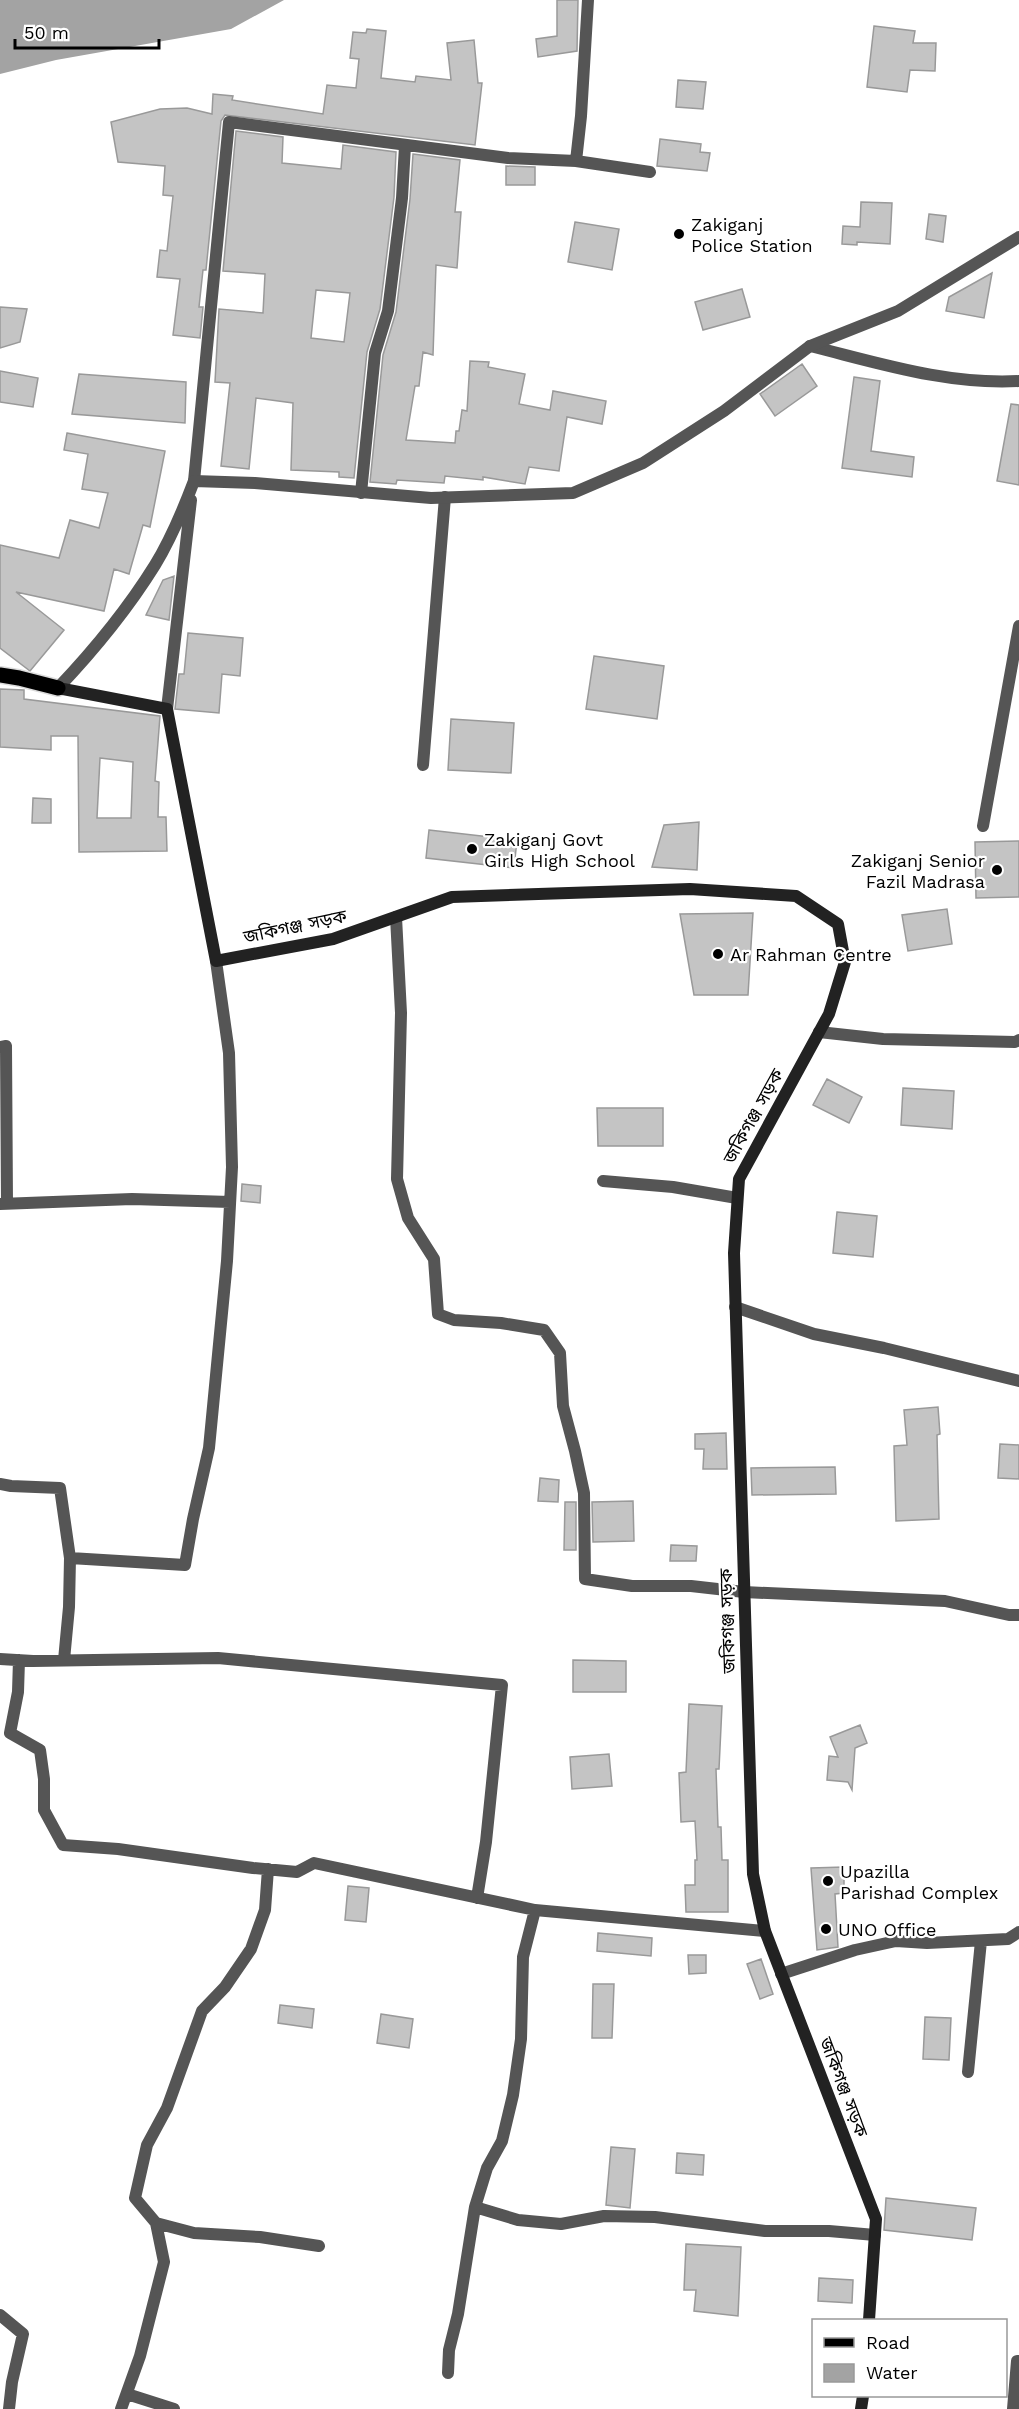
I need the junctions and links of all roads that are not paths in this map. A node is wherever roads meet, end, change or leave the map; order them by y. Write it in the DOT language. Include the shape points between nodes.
graph roads {
  1 [pos="588,0"];
  2 [pos="405,146"];
  3 [pos="576,161"];
  4 [pos="650,172"];
  5 [pos="1019,237"];
  6 [pos="810,346"];
  7 [pos="1019,381"];
  8 [pos="194,481"];
  9 [pos="361,493"];
  10 [pos="445,497"];
  11 [pos="1019,626"];
  12 [pos="0,675"];
  13 [pos="58,688"];
  14 [pos="167,709"];
  15 [pos="423,765"];
  16 [pos="983,826"];
  17 [pos="396,917"];
  18 [pos="216,961"];
  19 [pos="819,1032"];
  20 [pos="1019,1040"];
  21 [pos="0,1047"];
  22 [pos="603,1181"];
  23 [pos="738,1198"];
  24 [pos="230,1202"];
  25 [pos="4,1204"];
  26 [pos="735,1307"];
  27 [pos="1019,1381"];
  28 [pos="0,1484"];
  29 [pos="70,1558"];
  30 [pos="744,1592"];
  31 [pos="1019,1615"];
  32 [pos="0,1659"];
  33 [pos="19,1660"];
  34 [pos="64,1660"];
  35 [pos="268,1869"];
  36 [pos="477,1898"];
  37 [pos="535,1910"];
  38 [pos="765,1931"];
  39 [pos="1019,1932"];
  40 [pos="981,1941"];
  41 [pos="781,1974"];
  42 [pos="969,2072"];
  43 [pos="475,2207"];
  44 [pos="156,2223"];
  45 [pos="875,2235"];
  46 [pos="319,2246"];
  47 [pos="0,2315"];
  48 [pos="869,2319"];
  49 [pos="1019,2361"];
  50 [pos="448,2373"];
  51 [pos="127,2394"];
  52 [pos="9,2409"];
  53 [pos="121,2409"];
  54 [pos="174,2409"];
  55 [pos="1013,2409"];
  1 -- 3 [label="street"];
  2 -- 3 [label="street"];
  2 -- 8 [label="street" via="229,122"];
  2 -- 9 [label="street" via="388,311 375,353"];
  3 -- 4 [label="street"];
  5 -- 6 [label="street" via="898,311"];
  6 -- 7 [label="street" via="917,373 990,383"];
  6 -- 10 [label="street" via="724,411 643,464 573,493"];
  8 -- 9 [label="street"];
  8 -- 13 [label="street" via="156,564 95,649"];
  8 -- 14 [label="street"];
  9 -- 10 [label="street"];
  10 -- 15 [label="street"];
  11 -- 16 [label="street"];
  12 -- 13 [label="main road"];
  13 -- 14 [label="main road"];
  14 -- 18 [label="main road"];
  17 -- 18 [label="main road, জকিগঞ্জ সড়ক" via="333,939"];
  17 -- 19 [label="main road, জকিগঞ্জ সড়ক" via="452,897 690,889 796,896 838,924 845,962 829,1014"];
  17 -- 30 [label="street" via="401,1013 397,1179 408,1218 434,1259 438,1314 454,1320 544,1330 560,1353 563,1406 584,1493 585,1579 632,1586 691,1586"];
  18 -- 24 [label="street" via="229,1053"];
  19 -- 20 [label="street" via="883,1039"];
  19 -- 23 [label="main road, জকিগঞ্জ সড়ক" via="739,1179"];
  21 -- 25 [label="street" via="6,1047"];
  22 -- 23 [label="street" via="673,1186"];
  23 -- 26 [label="main road, জকিগঞ্জ সড়ক"];
  24 -- 25 [label="street" via="132,1199"];
  24 -- 29 [label="street" via="209,1448 185,1565"];
  26 -- 27 [label="street" via="814,1334"];
  26 -- 30 [label="main road, জকিগঞ্জ সড়ক"];
  28 -- 29 [label="street" via="60,1488"];
  29 -- 34 [label="street"];
  30 -- 31 [label="street" via="945,1601"];
  30 -- 38 [label="main road, জকিগঞ্জ সড়ক" via="753,1874"];
  32 -- 33 [label="street"];
  33 -- 34 [label="street"];
  33 -- 35 [label="street" via="10,1733 40,1750 44,1810 63,1845"];
  34 -- 36 [label="street" via="218,1658 501,1685"];
  35 -- 36 [label="street" via="297,1872 314,1863"];
  35 -- 44 [label="street" via="265,1910 251,1949 225,1987 202,2011 167,2108 147,2145 135,2198"];
  36 -- 37 [label="street"];
  37 -- 38 [label="street"];
  37 -- 43 [label="street" via="523,1957 521,2039 513,2095 502,2141 487,2168"];
  38 -- 41 [label="main road, জকিগঞ্জ সড়ক"];
  39 -- 40 [label="street" via="1008,1939"];
  40 -- 41 [label="street" via="896,1941"];
  40 -- 42 [label="street"];
  41 -- 45 [label="main road, জকিগঞ্জ সড়ক" via="876,2219"];
  43 -- 45 [label="street" via="518,2220 561,2224 604,2216 645,2217 765,2231"];
  43 -- 50 [label="street"];
  44 -- 46 [label="street" via="195,2233 272,2238"];
  44 -- 51 [label="street" via="164,2262"];
  45 -- 48 [label="main road, জকিগঞ্জ সড়ক"];
  47 -- 52 [label="street" via="23,2334"];
  49 -- 55 [label="street"];
  51 -- 53 [label="street"];
  51 -- 54 [label="street"];
}
